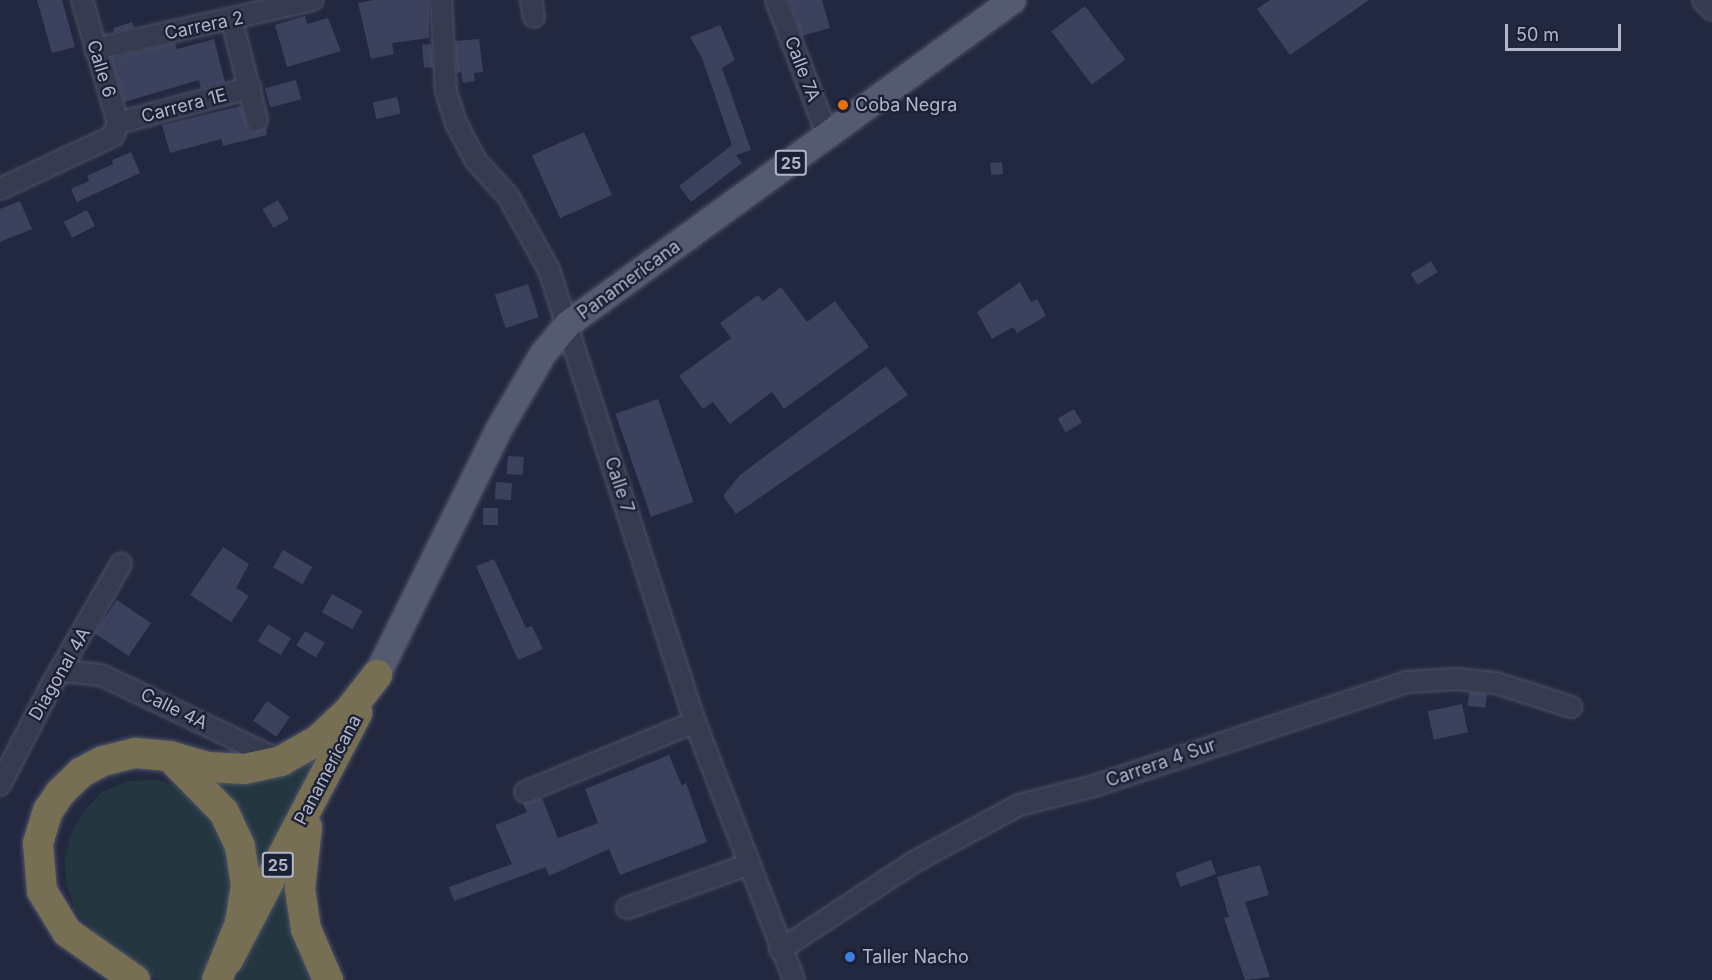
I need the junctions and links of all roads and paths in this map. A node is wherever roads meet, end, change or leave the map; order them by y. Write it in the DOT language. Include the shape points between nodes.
graph roads {
  1 [pos="82,0"];
  2 [pos="313,0"];
  3 [pos="441,0"];
  4 [pos="776,0"];
  5 [pos="1013,0"];
  6 [pos="1703,0"];
  7 [pos="1712,10"];
  8 [pos="232,21"];
  9 [pos="94,49"];
  10 [pos="250,88"];
  11 [pos="257,120"];
  12 [pos="115,130"];
  13 [pos="828,137"];
  14 [pos="0,189"];
  15 [pos="567,324"];
  16 [pos="121,564"];
  17 [pos="63,671"];
  18 [pos="377,675"];
  19 [pos="1571,707"];
  20 [pos="695,723"];
  21 [pos="169,756"];
  22 [pos="281,760"];
  23 [pos="327,770"];
  24 [pos="0,786"];
  25 [pos="525,792"];
  26 [pos="747,865"];
  27 [pos="627,908"];
  28 [pos="780,950"];
  29 [pos="223,970"];
  30 [pos="135,980"];
  31 [pos="328,980"];
  32 [pos="794,980"];
  1 -- 9 [label="street, Calle 6"];
  2 -- 8 [label="street, Carrera 2"];
  3 -- 15 [label="street, Calle 7" via="446,92 456,123 476,161 508,196 531,233"];
  4 -- 13 [label="street, Calle 7A"];
  5 -- 13 [label="main road, Panamericana / 25"];
  6 -- 7 [label="street"];
  8 -- 9 [label="street, Carrera 2"];
  8 -- 10 [label="street"];
  9 -- 12 [label="street, Calle 6"];
  10 -- 11 [label="street"];
  10 -- 12 [label="street, Carrera 1E"];
  12 -- 14 [label="street, Carrera 1E"];
  13 -- 15 [label="main road, Panamericana / 25"];
  15 -- 18 [label="main road, Panamericana / 25" via="537,363 498,431"];
  15 -- 20 [label="street, Calle 7"];
  16 -- 17 [label="street, Diagonal 4A"];
  17 -- 22 [label="street, Calle 4A" via="101,675"];
  17 -- 24 [label="street, Diagonal 4A" via="51,686"];
  18 -- 22 [label="highway, Panamericana" via="349,711 318,740"];
  18 -- 23 [label="highway, Panamericana / 25"];
  19 -- 28 [label="street, Carrera 4 Sur" via="1496,683 1456,679 1406,682 1094,786 1019,805 914,862"];
  20 -- 25 [label="street"];
  20 -- 26 [label="street, Calle 7"];
  21 -- 22 [label="highway, Panamericana" via="207,767 244,769"];
  21 -- 29 [label="highway" via="224,812 240,848 246,885 240,923"];
  21 -- 30 [label="highway, Panamericana" via="135,753 103,761 82,772 48,811 38,843 39,876 49,907 67,932"];
  23 -- 29 [label="highway, Panamericana / 25"];
  23 -- 31 [label="highway" via="302,848 300,889 306,929"];
  26 -- 27 [label="street"];
  26 -- 28 [label="street, Calle 7"];
  28 -- 32 [label="street, Calle 7"];
}
